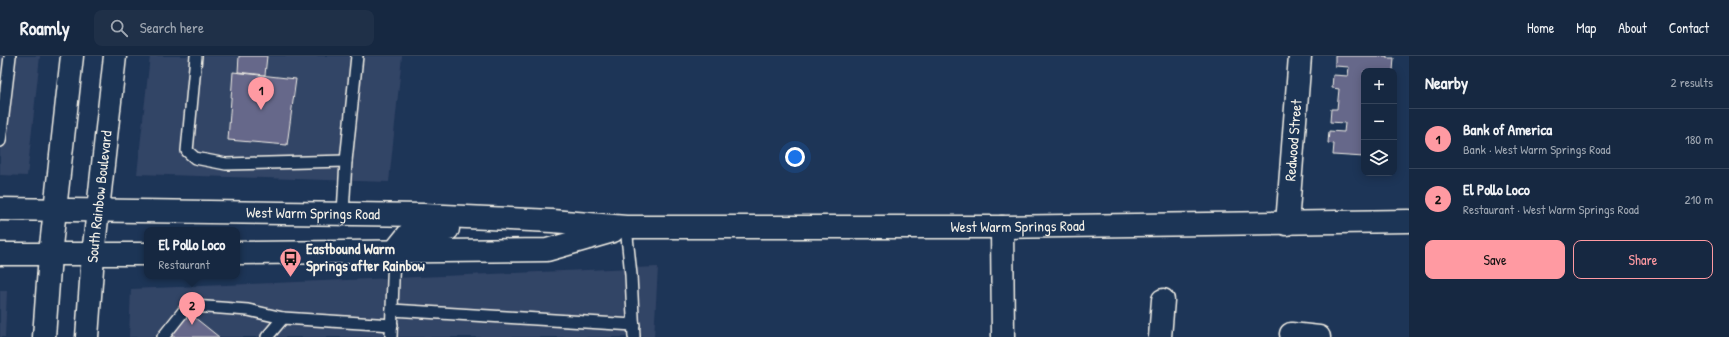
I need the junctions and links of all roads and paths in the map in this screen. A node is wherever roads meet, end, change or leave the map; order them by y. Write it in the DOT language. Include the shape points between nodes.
graph roads {
  1 [pos="10,56"];
  2 [pos="72,56"];
  3 [pos="115,56"];
  4 [pos="196,56"];
  5 [pos="357,56"];
  6 [pos="1300,56"];
  7 [pos="0,141"];
  8 [pos="346,161"];
  9 [pos="0,209"];
  10 [pos="55,210"];
  11 [pos="98,211"];
  12 [pos="343,213"];
  13 [pos="552,221"];
  14 [pos="1409,221"];
  15 [pos="1287,224"];
  16 [pos="626,227"];
  17 [pos="1002,227"];
  18 [pos="394,252"];
  19 [pos="240,253"];
  20 [pos="0,254"];
  21 [pos="144,254"];
  22 [pos="50,255"];
  23 [pos="93,256"];
  24 [pos="1163,300"];
  25 [pos="392,310"];
  26 [pos="283,318"];
  27 [pos="392,324"];
  28 [pos="634,324"];
  29 [pos="1291,334"];
  30 [pos="44,337"];
  31 [pos="87,337"];
  32 [pos="163,337"];
  33 [pos="267,337"];
  34 [pos="391,337"];
  35 [pos="634,337"];
  36 [pos="1003,337"];
  37 [pos="1160,337"];
  38 [pos="1319,337"];
  1 -- 7 [label="lane"];
  2 -- 10 [label="main road"];
  3 -- 11 [label="main road, South Rainbow Boulevard"];
  4 -- 8 [label="lane" via="187,151 195,158 226,164"];
  5 -- 8 [label="lane"];
  6 -- 15 [label="main road, Redwood Street"];
  8 -- 12 [label="lane"];
  9 -- 10 [label="main road, West Warm Springs Road"];
  10 -- 11 [label="main road, West Warm Springs Road"];
  10 -- 22 [label="main road"];
  11 -- 12 [label="main road, West Warm Springs Road"];
  11 -- 23 [label="main road, South Rainbow Boulevard"];
  12 -- 13 [label="main road, West Warm Springs Road"];
  13 -- 16 [label="main road, West Warm Springs Road"];
  13 -- 18 [label="main road" via="522,229 419,230 410,232"];
  14 -- 15 [label="main road, West Warm Springs Road"];
  15 -- 17 [label="main road, West Warm Springs Road"];
  16 -- 17 [label="main road, West Warm Springs Road"];
  16 -- 18 [label="main road, West Warm Springs Road" via="547,250"];
  16 -- 28 [label="lane"];
  17 -- 36 [label="main road"];
  18 -- 19 [label="main road, West Warm Springs Road"];
  18 -- 25 [label="lane"];
  20 -- 22 [label="main road"];
  21 -- 23 [label="main road"];
  22 -- 23 [label="main road"];
  22 -- 30 [label="main road"];
  23 -- 31 [label="main road, South Rainbow Boulevard"];
  24 -- 37 [label="main road"];
  25 -- 27 [label="lane"];
  25 -- 28 [label="lane"];
  26 -- 27 [label="lane"];
  26 -- 32 [label="lane" via="238,309 193,306 186,308"];
  26 -- 33 [label="lane"];
  27 -- 34 [label="lane"];
  28 -- 35 [label="lane"];
  29 -- 38 [label="main road"];
}
